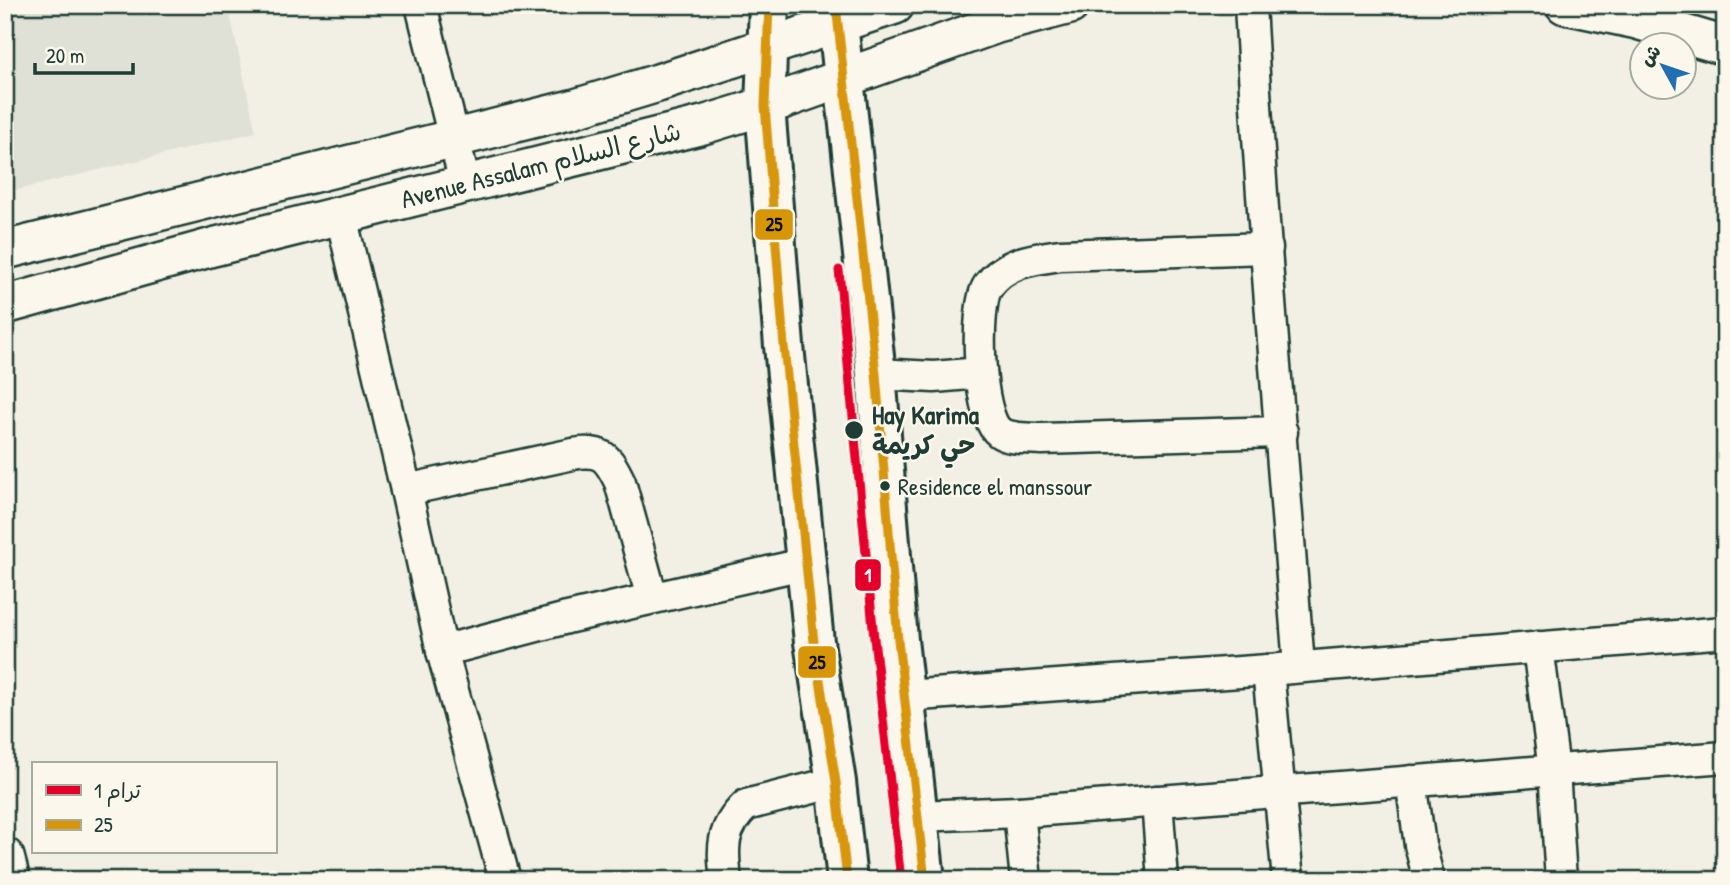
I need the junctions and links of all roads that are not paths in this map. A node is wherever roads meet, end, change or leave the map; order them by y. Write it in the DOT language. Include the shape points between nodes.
graph roads {
  1 [pos="421,5"];
  2 [pos="769,5"];
  3 [pos="895,5"];
  4 [pos="1070,5"];
  5 [pos="1250,5"];
  6 [pos="1565,5"];
  7 [pos="837,15"];
  8 [pos="1725,46"];
  9 [pos="765,48"];
  10 [pos="843,78"];
  11 [pos="765,106"];
  12 [pos="454,139"];
  13 [pos="465,183"];
  14 [pos="341,216"];
  15 [pos="1267,247"];
  16 [pos="5,250"];
  17 [pos="5,305"];
  18 [pos="981,373"];
  19 [pos="876,374"];
  20 [pos="1282,432"];
  21 [pos="406,490"];
  22 [pos="805,567"];
  23 [pos="652,598"];
  24 [pos="1725,632"];
  25 [pos="1538,647"];
  26 [pos="442,651"];
  27 [pos="1299,666"];
  28 [pos="1268,670"];
  29 [pos="905,696"];
  30 [pos="1725,757"];
  31 [pos="1554,770"];
  32 [pos="1411,781"];
  33 [pos="836,782"];
  34 [pos="1278,791"];
  35 [pos="1157,801"];
  36 [pos="1019,812"];
  37 [pos="917,816"];
  38 [pos="5,857"];
  39 [pos="11,880"];
  40 [pos="505,880"];
  41 [pos="726,880"];
  42 [pos="847,880"];
  43 [pos="925,880"];
  44 [pos="1026,880"];
  45 [pos="1163,880"];
  46 [pos="1289,880"];
  47 [pos="1429,880"];
  48 [pos="1561,880"];
  1 -- 12 [label="street"];
  2 -- 9 [label="main road"];
  3 -- 7 [label="street, Avenue Assalam شارع السلام"];
  4 -- 10 [label="street, Avenue Assalam شارع السلام" via="997,24"];
  5 -- 15 [label="street"];
  6 -- 8 [label="street"];
  7 -- 9 [label="street, Avenue Assalam شارع السلام"];
  7 -- 10 [label="main road"];
  9 -- 11 [label="main road"];
  9 -- 12 [label="street, Avenue Assalam شارع السلام" via="572,109"];
  10 -- 11 [label="street, Avenue Assalam شارع السلام"];
  10 -- 19 [label="main road"];
  11 -- 13 [label="street, Avenue Assalam شارع السلام"];
  11 -- 22 [label="main road"];
  12 -- 13 [label="street"];
  12 -- 16 [label="street, Avenue Assalam شارع السلام"];
  13 -- 14 [label="street, Avenue Assalam شارع السلام"];
  14 -- 17 [label="street, Avenue Assalam شارع السلام"];
  14 -- 21 [label="street"];
  15 -- 18 [label="street" via="1060,256 1017,263 989,283 983,293"];
  15 -- 20 [label="street"];
  18 -- 19 [label="street" via="934,377"];
  18 -- 20 [label="street" via="992,424 1004,435 1042,439"];
  19 -- 29 [label="main road"];
  20 -- 27 [label="street"];
  21 -- 23 [label="street" via="573,454 599,454 611,464 620,482"];
  21 -- 26 [label="street"];
  22 -- 23 [label="street"];
  22 -- 33 [label="main road"];
  23 -- 26 [label="street"];
  24 -- 25 [label="street"];
  25 -- 27 [label="street"];
  25 -- 31 [label="street"];
  26 -- 40 [label="street"];
  27 -- 28 [label="street"];
  28 -- 29 [label="street"];
  28 -- 34 [label="street"];
  29 -- 37 [label="main road"];
  30 -- 31 [label="street"];
  31 -- 32 [label="street"];
  31 -- 48 [label="street"];
  32 -- 34 [label="street"];
  32 -- 47 [label="street"];
  33 -- 41 [label="street" via="747,805 726,835"];
  33 -- 42 [label="main road"];
  34 -- 35 [label="street"];
  34 -- 46 [label="street"];
  35 -- 36 [label="street"];
  35 -- 45 [label="street"];
  36 -- 37 [label="street"];
  36 -- 44 [label="street"];
  37 -- 43 [label="main road"];
  38 -- 39 [label="street"];
}
